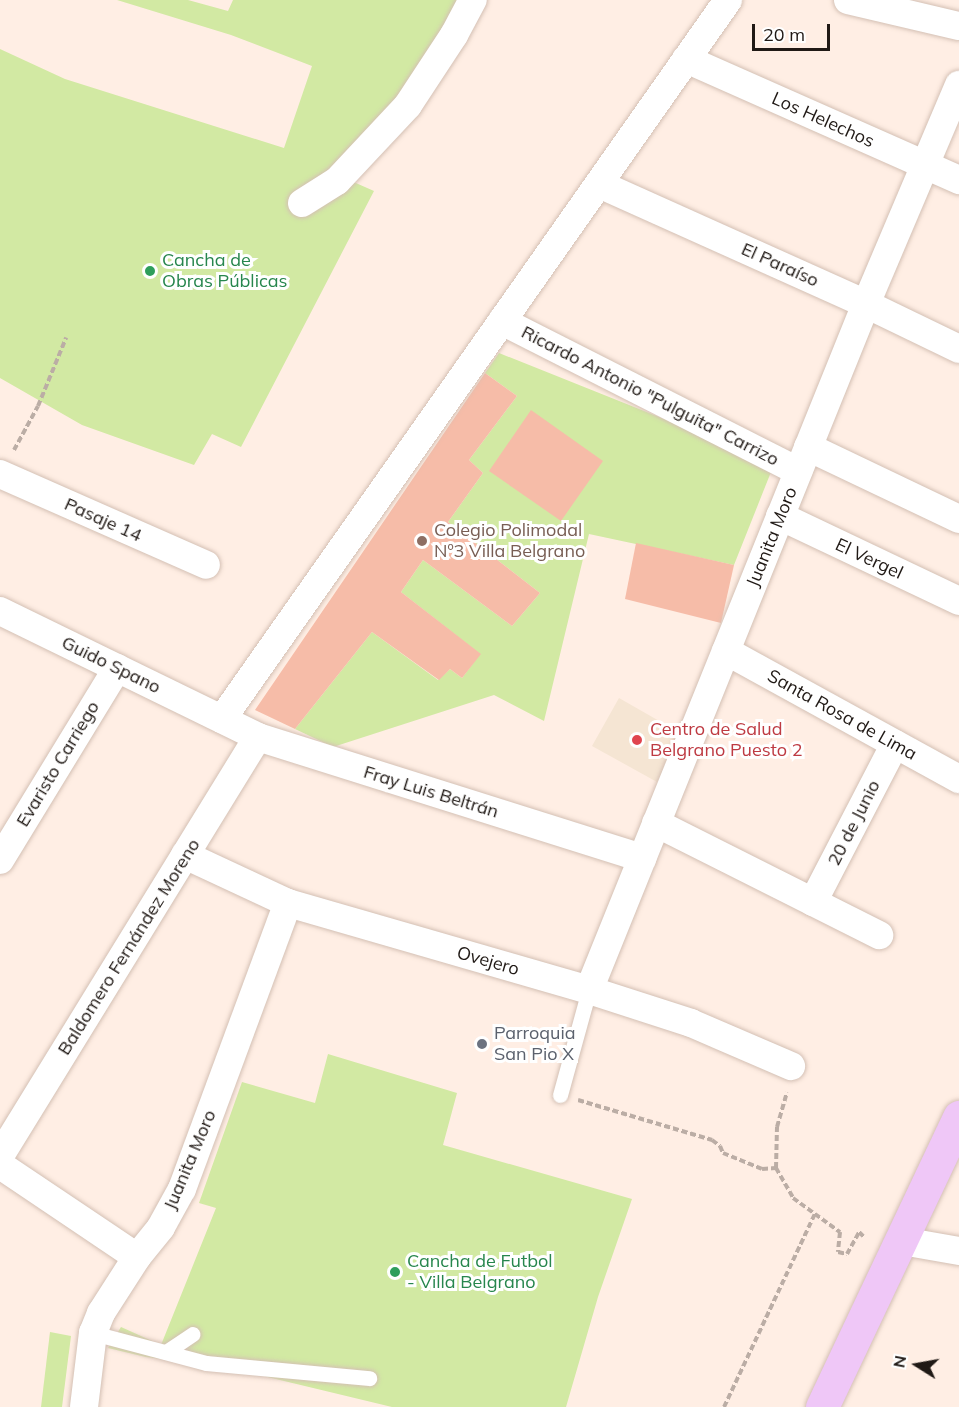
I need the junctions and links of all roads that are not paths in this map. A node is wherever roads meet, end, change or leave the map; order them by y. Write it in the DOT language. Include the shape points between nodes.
graph roads {
  1 [pos="474,0"];
  2 [pos="728,0"];
  3 [pos="848,0"];
  4 [pos="959,26"];
  5 [pos="687,59"];
  6 [pos="959,85"];
  7 [pos="925,165"];
  8 [pos="959,180"];
  9 [pos="599,184"];
  10 [pos="303,203"];
  11 [pos="866,304"];
  12 [pos="502,321"];
  13 [pos="959,349"];
  14 [pos="803,459"];
  15 [pos="4,467"];
  16 [pos="780,516"];
  17 [pos="959,519"];
  18 [pos="206,565"];
  19 [pos="959,601"];
  20 [pos="0,611"];
  21 [pos="726,651"];
  22 [pos="117,668"];
  23 [pos="222,719"];
  24 [pos="258,737"];
  25 [pos="895,744"];
  26 [pos="959,779"];
  27 [pos="656,823"];
  28 [pos="185,855"];
  29 [pos="642,858"];
  30 [pos="0,860"];
  31 [pos="813,902"];
  32 [pos="288,903"];
  33 [pos="879,935"];
  34 [pos="589,990"];
  35 [pos="791,1066"];
  36 [pos="560,1095"];
  37 [pos="959,1117"];
  38 [pos="0,1156"];
  39 [pos="0,1165"];
  40 [pos="902,1241"];
  41 [pos="959,1251"];
  42 [pos="137,1257"];
  43 [pos="93,1333"];
  44 [pos="193,1334"];
  45 [pos="166,1352"];
  46 [pos="369,1378"];
  47 [pos="84,1407"];
  48 [pos="822,1407"];
  1 -- 10 [label="street" via="408,105 337,181"];
  2 -- 5 [label="street"];
  3 -- 4 [label="street"];
  5 -- 7 [label="street, Los Helechos"];
  5 -- 9 [label="street"];
  6 -- 7 [label="street, Juanita Moro"];
  7 -- 8 [label="street, Los Helechos"];
  7 -- 11 [label="street, Juanita Moro"];
  9 -- 11 [label="street, El Paraíso"];
  9 -- 12 [label="street"];
  11 -- 13 [label="street, El Paraíso"];
  11 -- 14 [label="street, Juanita Moro"];
  12 -- 14 [label="street, Ricardo Antonio \"Pulguita\" Carrizo"];
  12 -- 23 [label="street"];
  14 -- 16 [label="street, Juanita Moro"];
  14 -- 17 [label="street, Ricardo Antonio \"Pulguita\" Carrizo"];
  15 -- 18 [label="street, Pasaje 14"];
  16 -- 19 [label="street, El Vergel"];
  16 -- 21 [label="street, Juanita Moro"];
  20 -- 22 [label="street, Guido Spano"];
  21 -- 25 [label="street, Santa Rosa de Lima"];
  21 -- 27 [label="street, Juanita Moro"];
  22 -- 23 [label="street, Guido Spano"];
  22 -- 30 [label="street, Evaristo Carriego"];
  23 -- 24 [label="street, Fray Luis Beltrán"];
  24 -- 28 [label="street, Baldomero Fernández Moreno"];
  24 -- 29 [label="street, Fray Luis Beltrán"];
  25 -- 26 [label="street, Santa Rosa de Lima"];
  25 -- 31 [label="street, 20 de Junio"];
  27 -- 29 [label="street, Juanita Moro"];
  27 -- 31 [label="street"];
  28 -- 32 [label="street, Ovejero"];
  28 -- 38 [label="street, Baldomero Fernández Moreno"];
  29 -- 34 [label="street, Juanita Moro"];
  31 -- 33 [label="street"];
  32 -- 34 [label="street, Ovejero"];
  32 -- 42 [label="street, Juanita Moro" via="182,1189 161,1227"];
  34 -- 35 [label="street, Ovejero" via="691,1023"];
  34 -- 36 [label="lane"];
  37 -- 40 [label="main road"];
  39 -- 42 [label="street"];
  40 -- 41 [label="street"];
  40 -- 48 [label="main road"];
  42 -- 43 [label="street, Juanita Moro" via="101,1313"];
  43 -- 45 [label="lane"];
  43 -- 47 [label="street, Juanita Moro"];
  44 -- 45 [label="lane"];
  45 -- 46 [label="lane" via="206,1363"];
}
